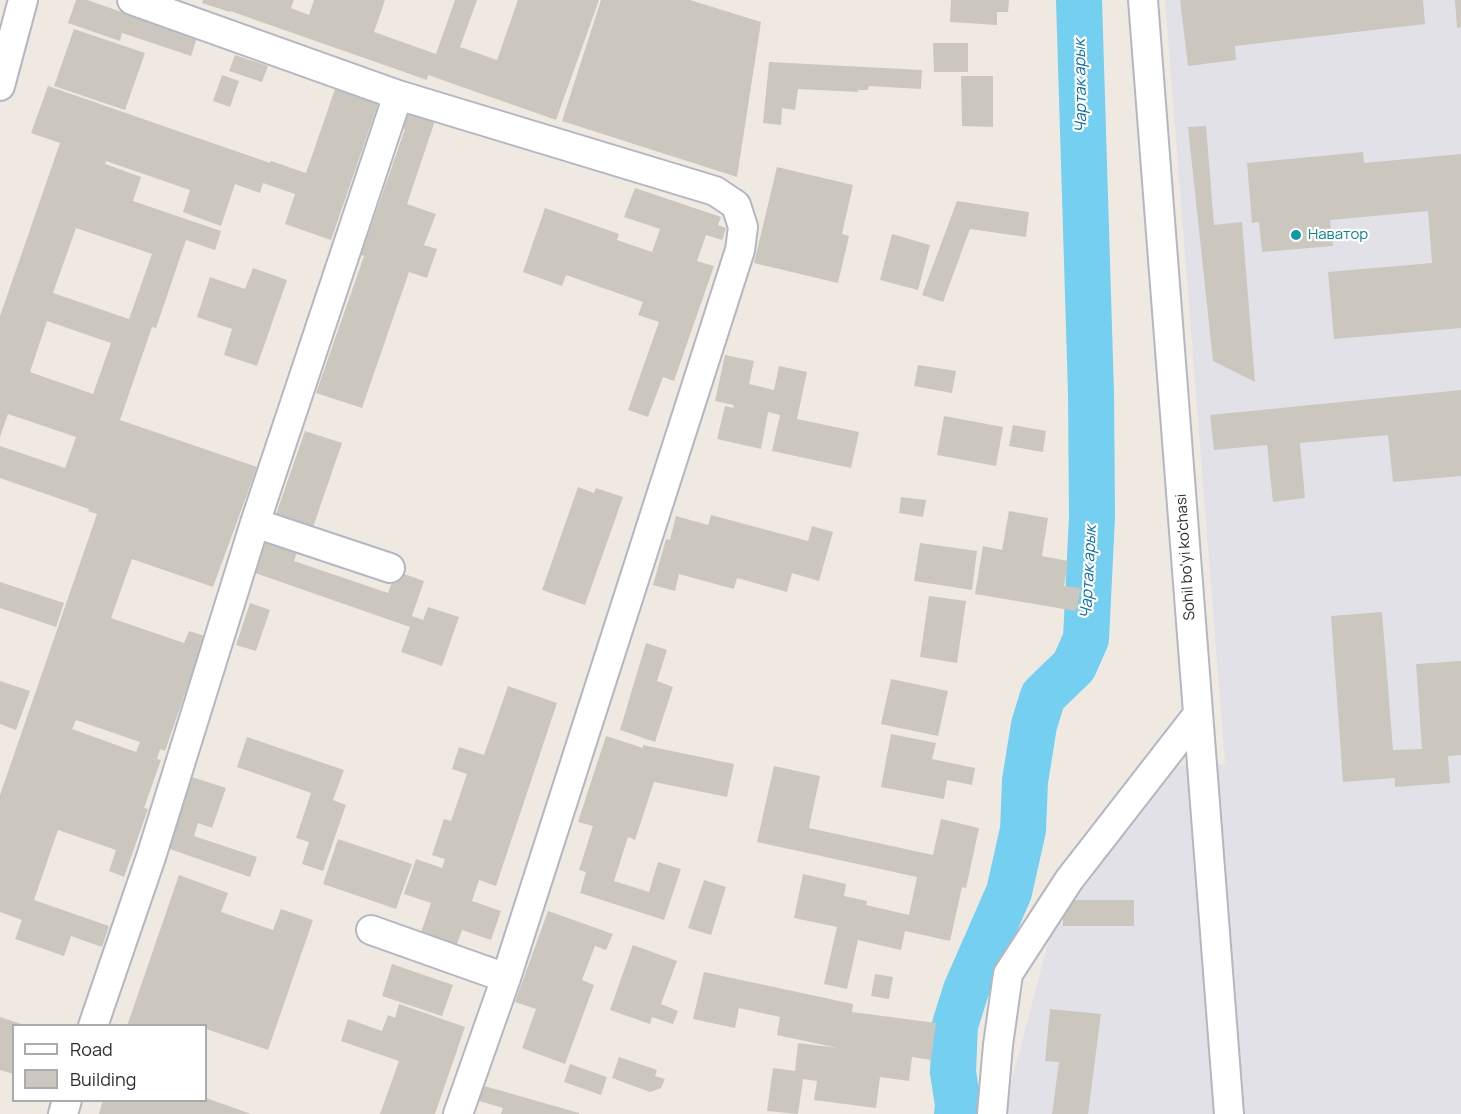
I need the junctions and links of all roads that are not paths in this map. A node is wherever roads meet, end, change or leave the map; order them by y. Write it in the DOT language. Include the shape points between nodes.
graph roads {
  1 [pos="23,0"];
  2 [pos="132,0"];
  3 [pos="1143,0"];
  4 [pos="0,86"];
  5 [pos="398,95"];
  6 [pos="255,524"];
  7 [pos="390,568"];
  8 [pos="1198,714"];
  9 [pos="371,930"];
  10 [pos="506,978"];
  11 [pos="94,1024"];
  12 [pos="458,1114"];
  13 [pos="992,1114"];
  14 [pos="1229,1114"];
  1 -- 4 [label="street"];
  2 -- 5 [label="street"];
  3 -- 8 [label="street, Sohil bo'yi ko'chasi"];
  5 -- 6 [label="street"];
  5 -- 10 [label="street" via="715,191 736,205 743,227 740,250"];
  6 -- 7 [label="street"];
  6 -- 11 [label="street" via="151,857"];
  8 -- 13 [label="street" via="1069,880 1008,974"];
  8 -- 14 [label="street, Sohil bo'yi ko'chasi"];
  9 -- 10 [label="street"];
  10 -- 12 [label="street"];
}
